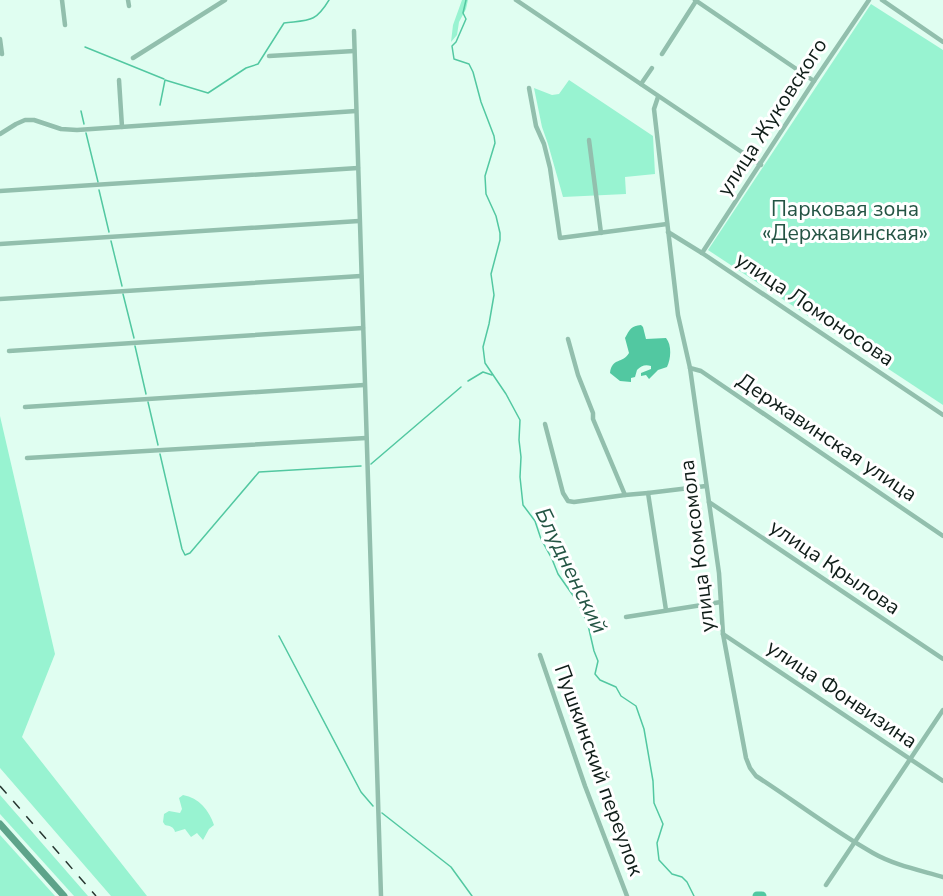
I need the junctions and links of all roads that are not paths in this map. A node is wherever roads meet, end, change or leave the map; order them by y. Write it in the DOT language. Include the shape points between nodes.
graph roads {
  1 [pos="62,0"];
  2 [pos="225,0"];
  3 [pos="516,0"];
  4 [pos="696,0"];
  5 [pos="869,0"];
  6 [pos="882,0"];
  7 [pos="65,25"];
  8 [pos="354,31"];
  9 [pos="0,39"];
  10 [pos="943,42"];
  11 [pos="354,51"];
  12 [pos="2,54"];
  13 [pos="662,54"];
  14 [pos="269,56"];
  15 [pos="133,58"];
  16 [pos="652,68"];
  17 [pos="119,80"];
  18 [pos="814,81"];
  19 [pos="641,84"];
  20 [pos="529,88"];
  21 [pos="658,97"];
  22 [pos="356,111"];
  23 [pos="122,127"];
  24 [pos="0,134"];
  25 [pos="589,140"];
  26 [pos="760,165"];
  27 [pos="358,168"];
  28 [pos="0,191"];
  29 [pos="359,221"];
  30 [pos="667,224"];
  31 [pos="668,232"];
  32 [pos="601,233"];
  33 [pos="0,244"];
  34 [pos="702,253"];
  35 [pos="361,276"];
  36 [pos="0,300"];
  37 [pos="363,328"];
  38 [pos="568,339"];
  39 [pos="9,351"];
  40 [pos="690,368"];
  41 [pos="364,385"];
  42 [pos="25,407"];
  43 [pos="943,415"];
  44 [pos="545,424"];
  45 [pos="366,438"];
  46 [pos="27,458"];
  47 [pos="706,486"];
  48 [pos="648,493"];
  49 [pos="625,495"];
  50 [pos="709,502"];
  51 [pos="943,536"];
  52 [pos="721,602"];
  53 [pos="666,610"];
  54 [pos="626,617"];
  55 [pos="723,634"];
  56 [pos="540,655"];
  57 [pos="943,659"];
  58 [pos="943,710"];
  59 [pos="910,759"];
  60 [pos="943,781"];
  61 [pos="0,824"];
  62 [pos="855,842"];
  63 [pos="943,877"];
  64 [pos="826,885"];
  65 [pos="64,896"];
  66 [pos="381,896"];
  67 [pos="627,896"];
  1 -- 7 [label="street"];
  2 -- 15 [label="street"];
  3 -- 19 [label="street"];
  4 -- 13 [label="street"];
  4 -- 18 [label="street"];
  5 -- 18 [label="street, улица Жуковского"];
  6 -- 10 [label="street"];
  8 -- 11 [label="street"];
  9 -- 12 [label="street"];
  11 -- 14 [label="street"];
  11 -- 22 [label="street"];
  16 -- 19 [label="street"];
  17 -- 23 [label="street"];
  18 -- 26 [label="street, улица Жуковского"];
  19 -- 21 [label="street"];
  20 -- 32 [label="street" via="550,168 560,238"];
  21 -- 26 [label="street"];
  21 -- 30 [label="street, улица Комсомола" via="654,109"];
  22 -- 23 [label="street"];
  22 -- 27 [label="street"];
  23 -- 24 [label="street" via="61,129 25,120"];
  25 -- 32 [label="street"];
  26 -- 34 [label="street, улица Жуковского"];
  27 -- 28 [label="street"];
  27 -- 29 [label="street"];
  29 -- 33 [label="street"];
  29 -- 35 [label="street"];
  30 -- 31 [label="street, улица Комсомола"];
  30 -- 32 [label="street"];
  31 -- 34 [label="street, улица Ломоносова"];
  31 -- 40 [label="street, улица Комсомола" via="678,315"];
  34 -- 43 [label="street, улица Ломоносова"];
  35 -- 36 [label="street"];
  35 -- 37 [label="street"];
  37 -- 39 [label="street"];
  37 -- 41 [label="street"];
  38 -- 49 [label="street" via="593,419"];
  40 -- 47 [label="street, улица Комсомола"];
  40 -- 51 [label="street, Державинская улица" via="701,371"];
  41 -- 42 [label="street"];
  41 -- 45 [label="street"];
  44 -- 49 [label="street" via="568,501"];
  45 -- 46 [label="street"];
  45 -- 66 [label="street"];
  47 -- 48 [label="street"];
  47 -- 50 [label="street, улица Комсомола"];
  48 -- 49 [label="street"];
  48 -- 53 [label="street"];
  50 -- 52 [label="street, улица Комсомола"];
  50 -- 57 [label="street, улица Крылова"];
  52 -- 53 [label="street"];
  52 -- 55 [label="street, улица Комсомола"];
  53 -- 54 [label="street"];
  55 -- 59 [label="street, улица Фонвизина"];
  55 -- 62 [label="street, улица Комсомола" via="750,768 756,776"];
  56 -- 67 [label="street, Пушкинский переулок"];
  58 -- 59 [label="street"];
  59 -- 60 [label="street, улица Фонвизина"];
  59 -- 62 [label="street"];
  61 -- 65 [label="street"];
  62 -- 63 [label="street, улица Комсомола" via="900,865"];
  62 -- 64 [label="street"];
}
